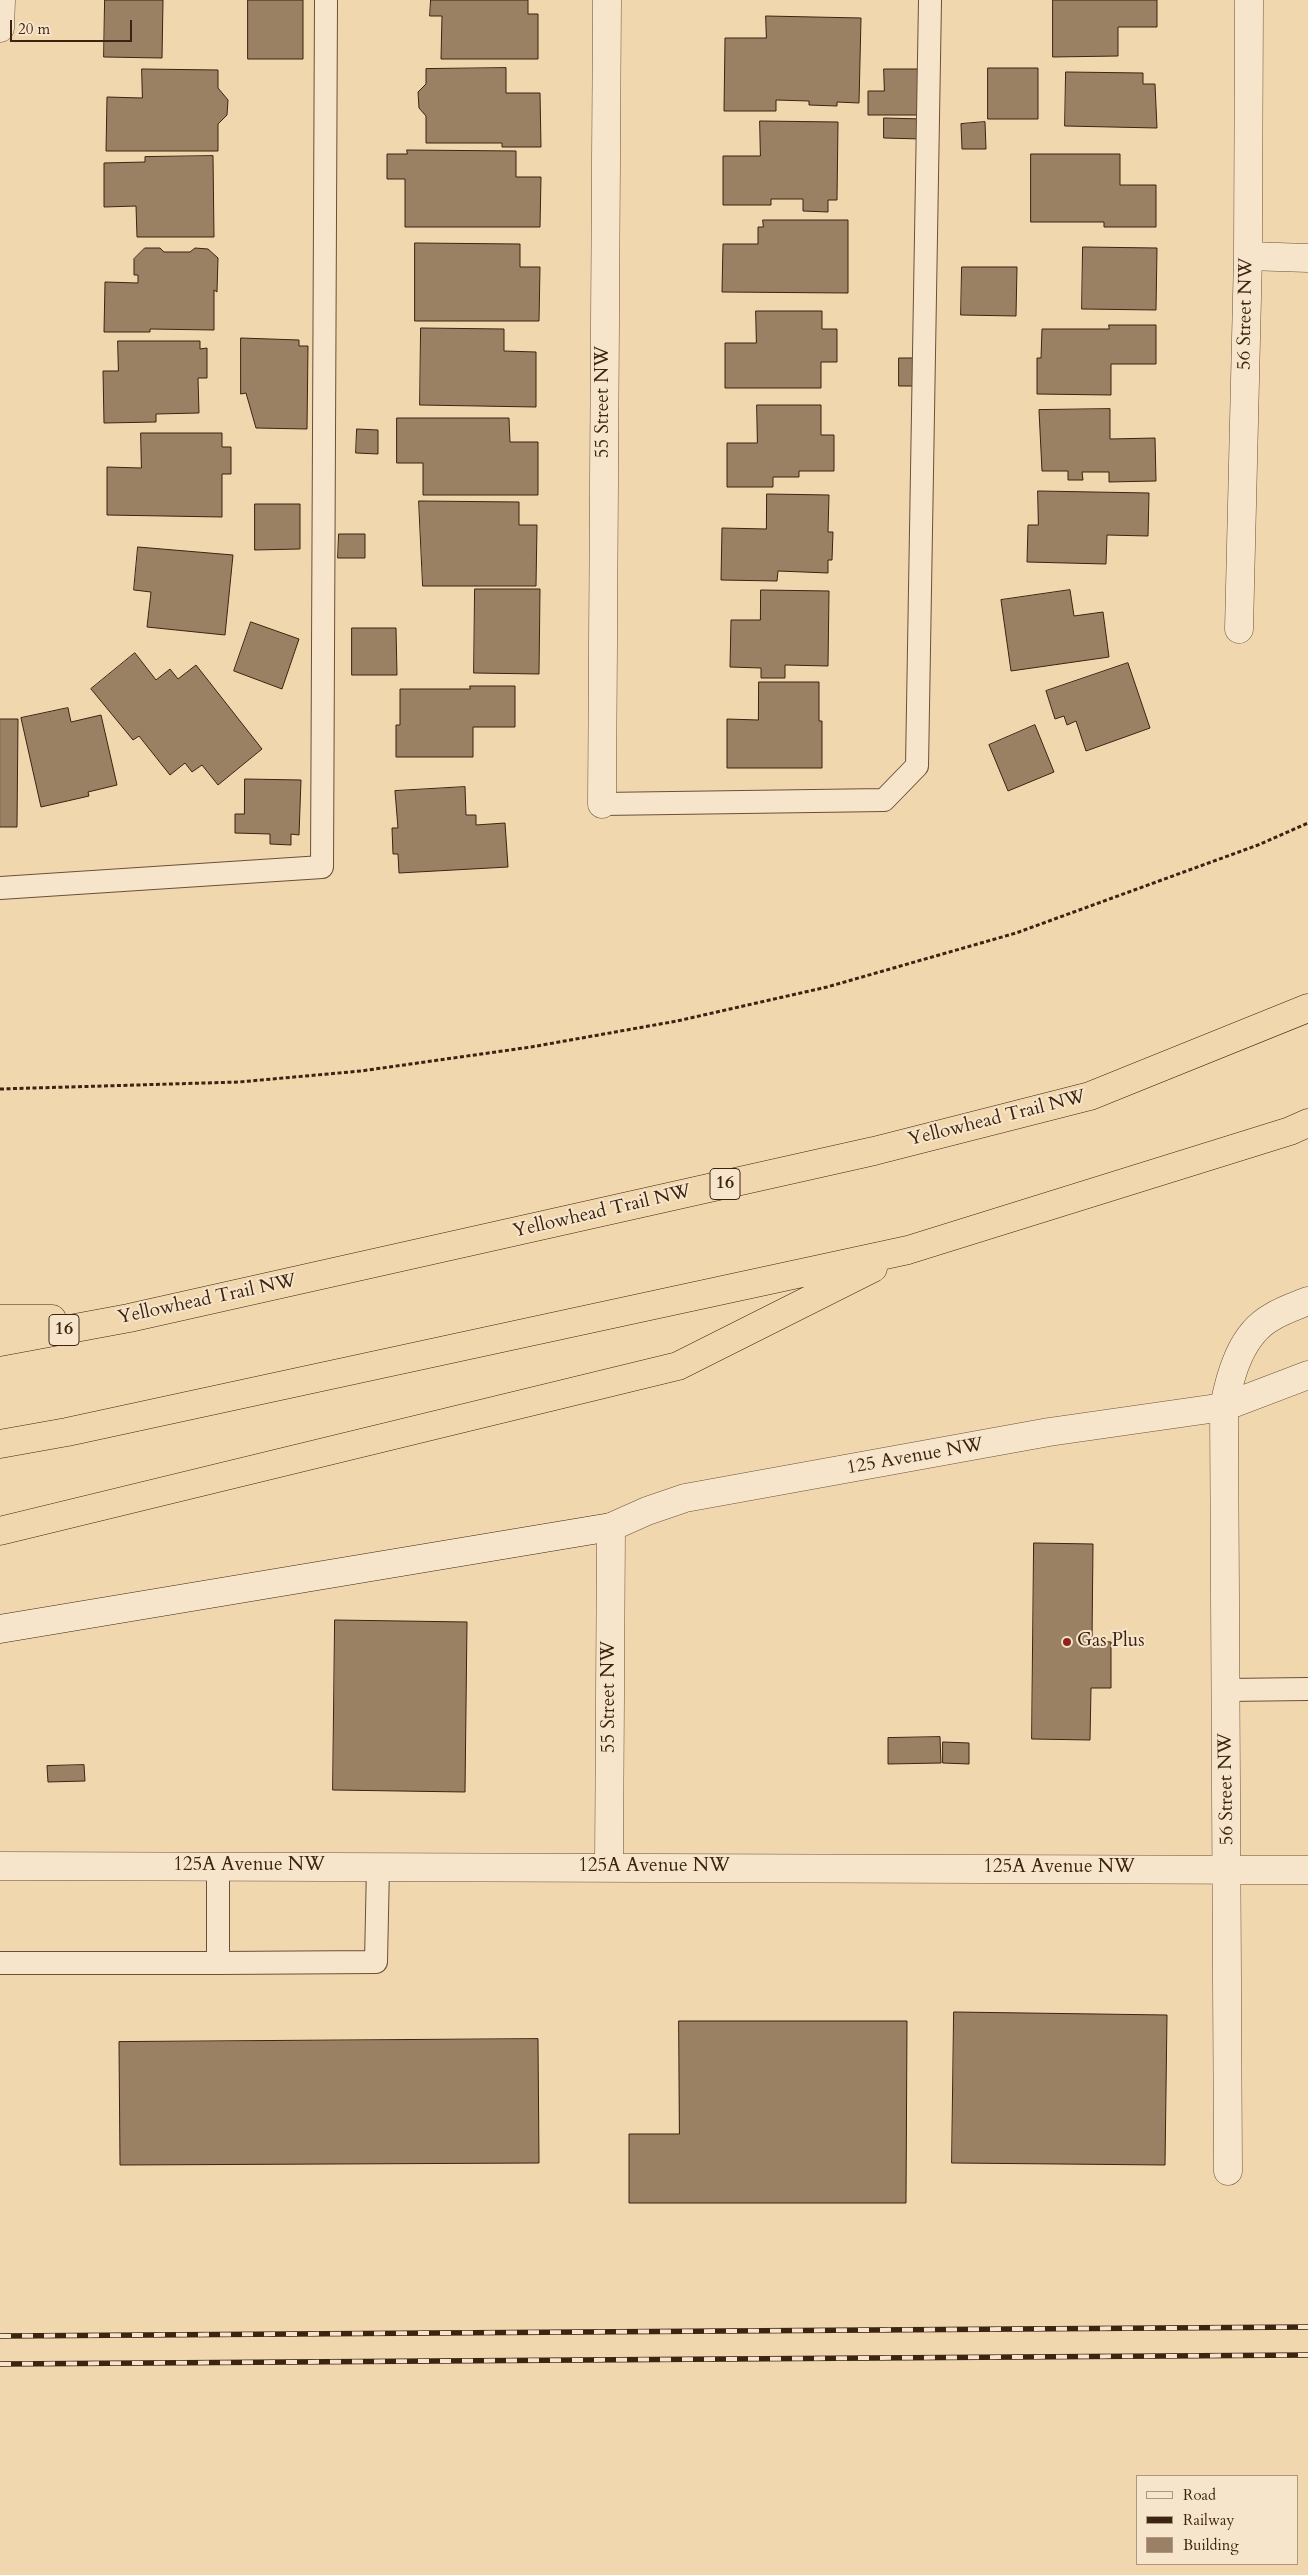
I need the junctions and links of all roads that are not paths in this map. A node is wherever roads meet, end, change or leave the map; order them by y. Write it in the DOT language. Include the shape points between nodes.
graph roads {
  1 [pos="1,0"];
  2 [pos="326,0"];
  3 [pos="607,0"];
  4 [pos="930,0"];
  5 [pos="1249,0"];
  6 [pos="0,28"];
  7 [pos="1248,256"];
  8 [pos="1308,258"];
  9 [pos="1239,628"];
  10 [pos="602,804"];
  11 [pos="0,888"];
  12 [pos="1308,1008"];
  13 [pos="1308,1123"];
  14 [pos="908,1250"];
  15 [pos="1308,1301"];
  16 [pos="129,1318"];
  17 [pos="0,1319"];
  18 [pos="0,1342"];
  19 [pos="1308,1375"];
  20 [pos="1224,1407"];
  21 [pos="0,1444"];
  22 [pos="611,1527"];
  23 [pos="0,1531"];
  24 [pos="0,1629"];
  25 [pos="1308,1689"];
  26 [pos="1226,1690"];
  27 [pos="0,1866"];
  28 [pos="218,1866"];
  29 [pos="378,1866"];
  30 [pos="609,1866"];
  31 [pos="1228,1869"];
  32 [pos="1308,1870"];
  33 [pos="0,1963"];
  34 [pos="218,1963"];
  35 [pos="1228,2171"];
  1 -- 6 [label="street"];
  2 -- 11 [label="lane" via="322,867"];
  3 -- 10 [label="street, 55 Street NW"];
  4 -- 10 [label="lane" via="917,766 884,800"];
  5 -- 7 [label="street, 56 Street NW"];
  7 -- 8 [label="street"];
  7 -- 9 [label="street, 56 Street NW"];
  12 -- 16 [label="highway, Yellowhead Trail NW / 16" via="1090,1096 864,1153"];
  13 -- 14 [label="highway" via="1263,1140"];
  14 -- 21 [label="highway"];
  14 -- 23 [label="highway" via="678,1366"];
  15 -- 20 [label="street" via="1271,1317 1253,1334 1229,1378"];
  16 -- 17 [label="highway"];
  16 -- 18 [label="highway, Yellowhead Trail NW / 16"];
  19 -- 20 [label="street, 125 Avenue NW"];
  20 -- 22 [label="street, 125 Avenue NW" via="1049,1432 685,1498"];
  20 -- 26 [label="street, 56 Street NW"];
  22 -- 24 [label="street, 125 Avenue NW"];
  22 -- 30 [label="street, 55 Street NW"];
  25 -- 26 [label="lane"];
  26 -- 31 [label="street, 56 Street NW"];
  27 -- 28 [label="street, 125A Avenue NW"];
  28 -- 29 [label="street, 125A Avenue NW"];
  28 -- 34 [label="lane"];
  29 -- 30 [label="street, 125A Avenue NW"];
  29 -- 34 [label="lane" via="376,1962"];
  30 -- 31 [label="street, 125A Avenue NW"];
  31 -- 32 [label="street, 125A Avenue NW"];
  31 -- 35 [label="street, 56 Street NW"];
  33 -- 34 [label="lane"];
}
